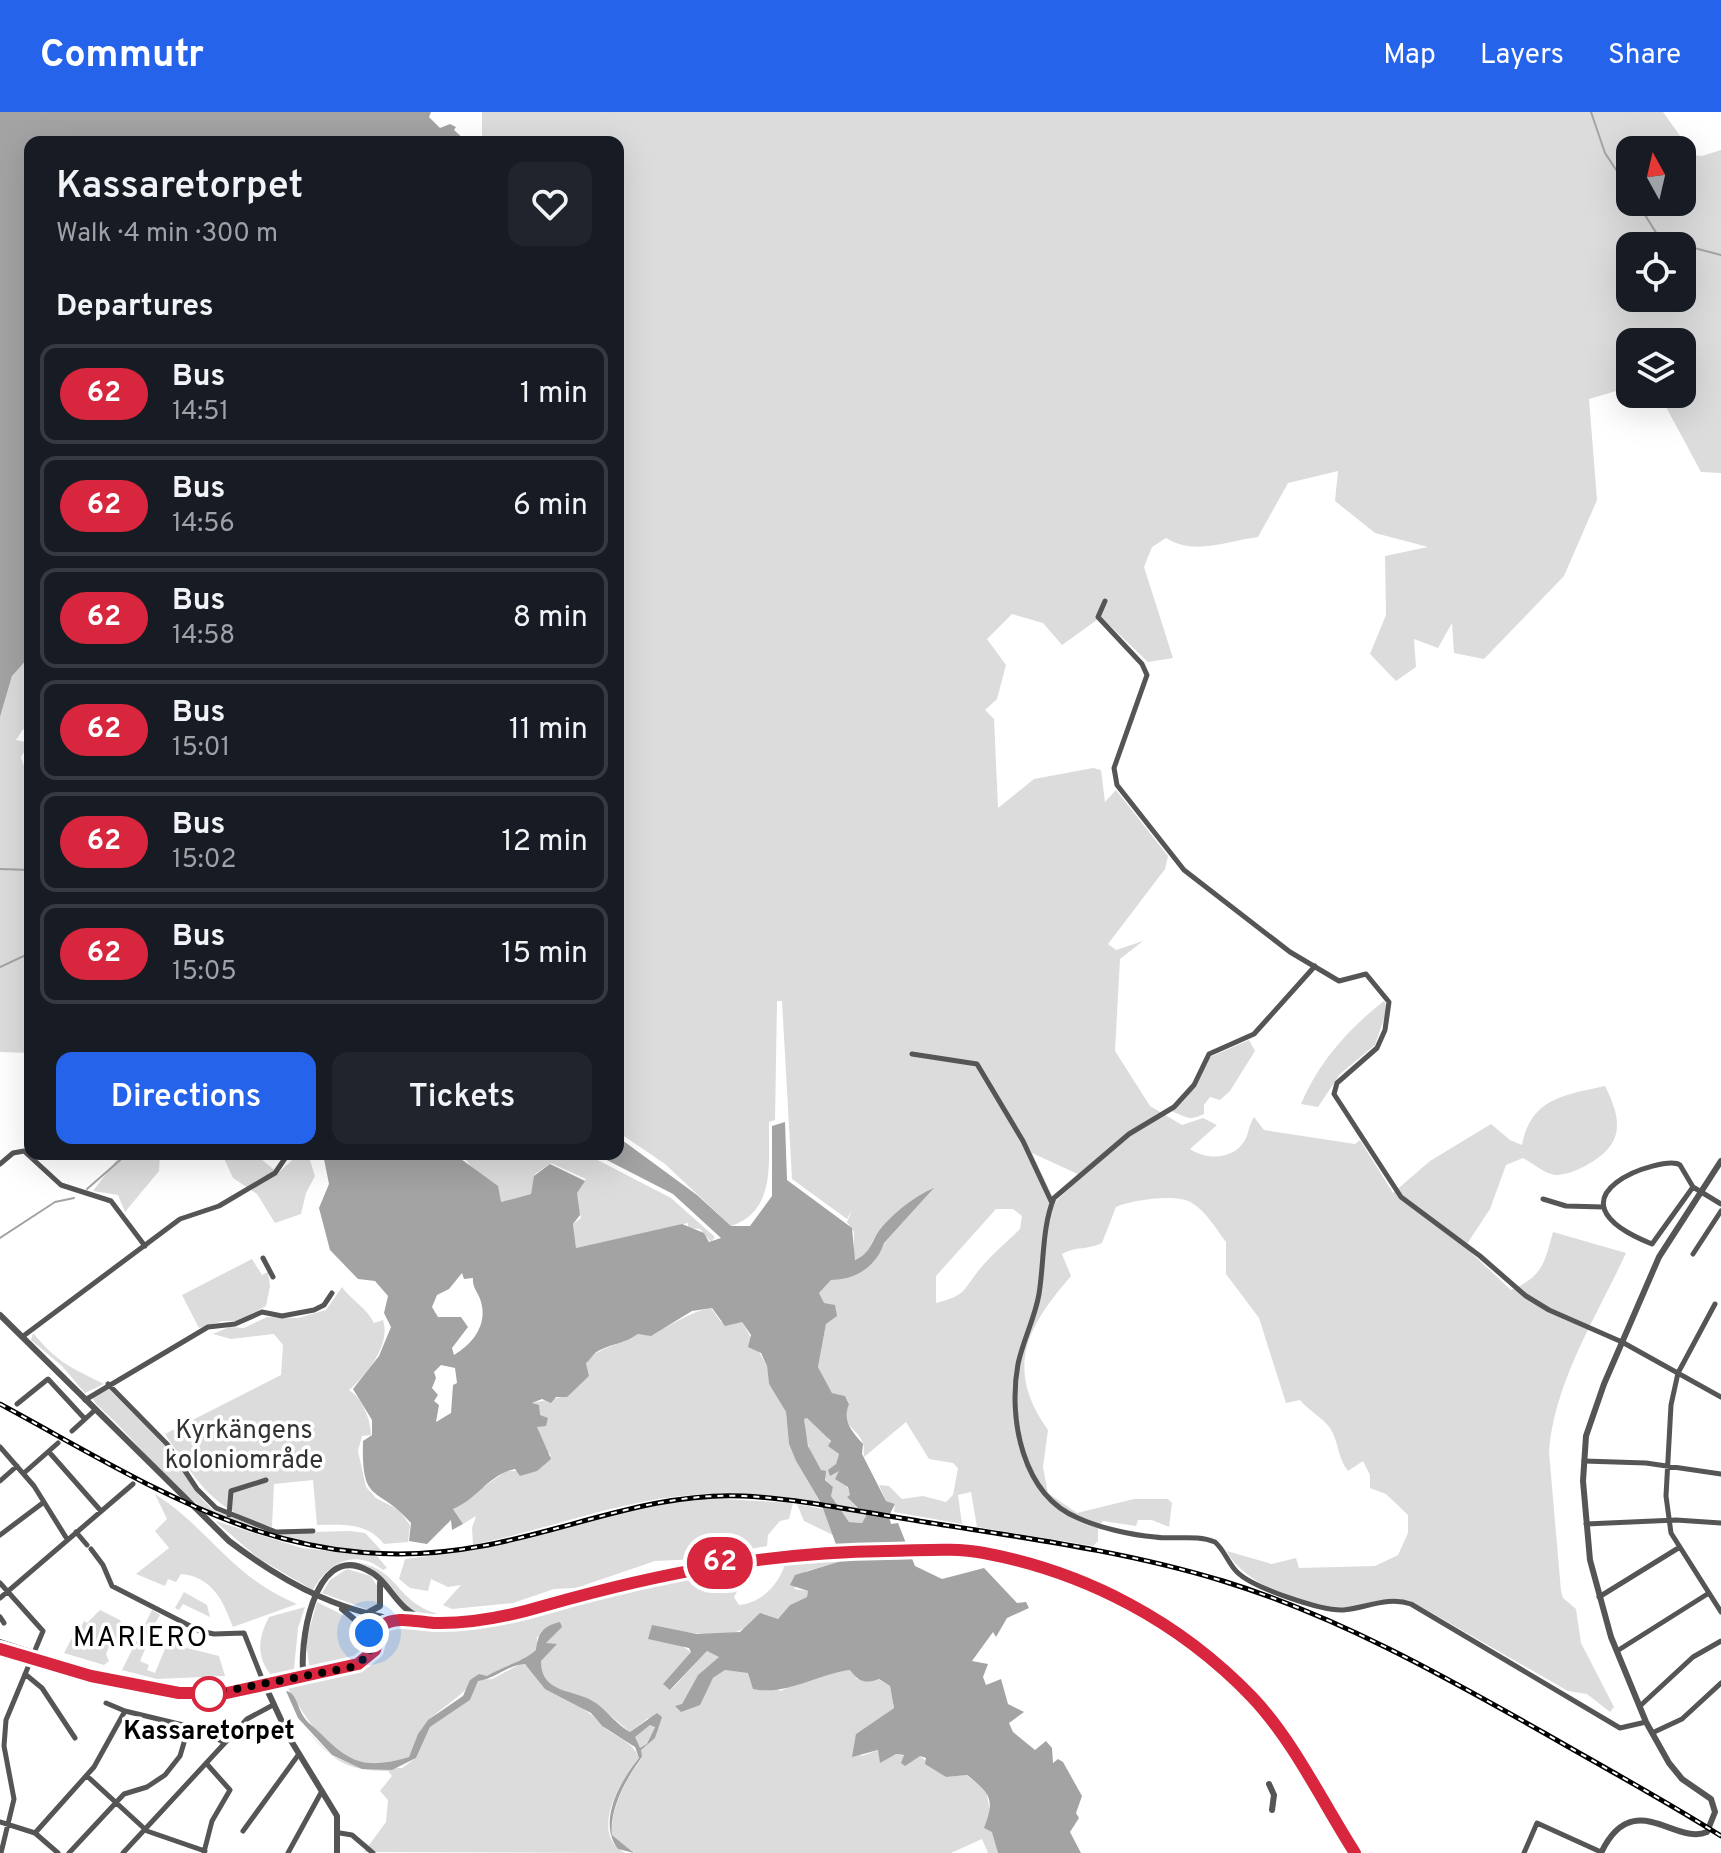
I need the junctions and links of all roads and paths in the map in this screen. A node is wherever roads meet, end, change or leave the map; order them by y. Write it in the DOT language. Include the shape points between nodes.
graph roads {
  1 [pos="1105,601"];
  2 [pos="1315,966"];
  3 [pos="912,1054"];
  4 [pos="24,1151"];
  5 [pos="34,1160"];
  6 [pos="284,1160"];
  7 [pos="1721,1161"];
  8 [pos="0,1164"];
  9 [pos="1693,1187"];
  10 [pos="1701,1191"];
  11 [pos="1543,1199"];
  12 [pos="1052,1204"];
  13 [pos="1721,1204"];
  14 [pos="1603,1207"];
  15 [pos="1721,1211"];
  16 [pos="145,1246"];
  17 [pos="1693,1254"];
  18 [pos="263,1258"];
  19 [pos="273,1277"];
  20 [pos="332,1293"];
  21 [pos="1715,1304"];
  22 [pos="0,1315"];
  23 [pos="22,1337"];
  24 [pos="1622,1342"];
  25 [pos="1678,1373"];
  26 [pos="108,1384"];
  27 [pos="1721,1397"];
  28 [pos="85,1400"];
  29 [pos="17,1404"];
  30 [pos="95,1410"];
  31 [pos="85,1419"];
  32 [pos="72,1431"];
  33 [pos="58,1443"];
  34 [pos="0,1447"];
  35 [pos="49,1452"];
  36 [pos="1584,1461"];
  37 [pos="17,1466"];
  38 [pos="1667,1466"];
  39 [pos="24,1473"];
  40 [pos="1721,1474"];
  41 [pos="0,1481"];
  42 [pos="265,1481"];
  43 [pos="133,1484"];
  44 [pos="44,1502"];
  45 [pos="101,1511"];
  46 [pos="229,1515"];
  47 [pos="1667,1521"];
  48 [pos="1721,1523"];
  49 [pos="1586,1524"];
  50 [pos="313,1531"];
  51 [pos="76,1532"];
  52 [pos="0,1535"];
  53 [pos="67,1539"];
  54 [pos="1680,1547"];
  55 [pos="379,1580"];
  56 [pos="0,1583"];
  57 [pos="7,1592"];
  58 [pos="1709,1593"];
  59 [pos="1599,1597"];
  60 [pos="0,1598"];
  61 [pos="339,1606"];
  62 [pos="1721,1612"];
  63 [pos="366,1613"];
  64 [pos="397,1619"];
  65 [pos="432,1623"];
  66 [pos="226,1634"];
  67 [pos="1721,1641"];
  68 [pos="0,1642"];
  69 [pos="229,1644"];
  70 [pos="0,1649"];
  71 [pos="1617,1651"];
  72 [pos="371,1654"];
  73 [pos="34,1655"];
  74 [pos="25,1674"];
  75 [pos="303,1676"];
  76 [pos="264,1683"];
  77 [pos="1721,1683"];
  78 [pos="106,1703"];
  79 [pos="273,1705"];
  80 [pos="1640,1706"];
  81 [pos="124,1712"];
  82 [pos="1646,1722"];
  83 [pos="189,1726"];
  84 [pos="1652,1733"];
  85 [pos="75,1738"];
  86 [pos="224,1743"];
  87 [pos="300,1754"];
  88 [pos="206,1763"];
  89 [pos="87,1776"];
  90 [pos="1269,1784"];
  91 [pos="322,1791"];
  92 [pos="116,1803"];
  93 [pos="1717,1805"];
  94 [pos="1272,1810"];
  95 [pos="0,1822"];
  96 [pos="10,1824"];
  97 [pos="145,1830"];
  98 [pos="243,1831"];
  99 [pos="35,1833"];
  100 [pos="340,1833"];
  101 [pos="204,1852"];
  102 [pos="1,1853"];
  103 [pos="58,1853"];
  104 [pos="69,1853"];
  105 [pos="123,1853"];
  106 [pos="288,1853"];
  107 [pos="337,1853"];
  108 [pos="373,1853"];
  109 [pos="1355,1853"];
  110 [pos="1524,1853"];
  111 [pos="1601,1853"];
  1 -- 2 [label="street" via="1098,617 1147,675 1114,768 1117,785 1184,870"];
  2 -- 12 [label="street" via="1254,1034 1209,1054 1194,1085 1174,1107 1129,1134 1062,1189"];
  2 -- 24 [label="street" via="1339,981 1366,974 1389,1002 1379,1045 1341,1079 1334,1094 1401,1197 1526,1296"];
  3 -- 12 [label="street" via="977,1064 1029,1152"];
  4 -- 8 [label="street"];
  5 -- 16 [label="street" via="61,1185 111,1201"];
  6 -- 16 [label="street" via="260,1183 219,1206 185,1216"];
  7 -- 10 [label="street"];
  9 -- 10 [label="street"];
  9 -- 14 [label="street" via="1680,1165 1670,1162 1618,1181 1607,1192"];
  9 -- 14 [label="street" via="1652,1244 1615,1225"];
  10 -- 13 [label="street"];
  10 -- 24 [label="street" via="1655,1266"];
  11 -- 14 [label="street"];
  12 -- 82 [label="street" via="1037,1305 1025,1333 1016,1381 1021,1445 1042,1491 1079,1519 1153,1537 1215,1542 1247,1580 1319,1607 1342,1610 1403,1601 1447,1622 1620,1728"];
  15 -- 17 [label="street"];
  16 -- 23 [label="street"];
  18 -- 19 [label="street"];
  20 -- 26 [label="street" via="314,1310 282,1316 262,1312 235,1324 208,1327"];
  21 -- 25 [label="street"];
  22 -- 23 [label="street"];
  23 -- 28 [label="street"];
  24 -- 25 [label="street"];
  24 -- 36 [label="street" via="1592,1417"];
  25 -- 27 [label="street"];
  25 -- 38 [label="street"];
  26 -- 28 [label="street"];
  26 -- 46 [label="street" via="167,1444 202,1496"];
  28 -- 30 [label="street"];
  29 -- 31 [label="street" via="48,1379"];
  30 -- 31 [label="street"];
  30 -- 61 [label="street" via="229,1541 271,1573"];
  31 -- 32 [label="street"];
  33 -- 35 [label="street"];
  34 -- 37 [label="street"];
  35 -- 39 [label="street"];
  35 -- 45 [label="street"];
  36 -- 38 [label="street"];
  36 -- 49 [label="street"];
  37 -- 39 [label="street"];
  37 -- 41 [label="street"];
  38 -- 40 [label="street"];
  38 -- 47 [label="street"];
  39 -- 44 [label="street"];
  42 -- 46 [label="street" via="231,1491"];
  43 -- 45 [label="street"];
  44 -- 52 [label="street"];
  44 -- 53 [label="street"];
  45 -- 51 [label="street"];
  46 -- 50 [label="street" via="276,1532"];
  47 -- 48 [label="street"];
  47 -- 49 [label="street"];
  47 -- 54 [label="street"];
  49 -- 59 [label="street"];
  51 -- 53 [label="street"];
  51 -- 66 [label="street" via="112,1586 200,1631"];
  53 -- 57 [label="street"];
  54 -- 58 [label="street"];
  54 -- 59 [label="street"];
  55 -- 63 [label="street" via="380,1606"];
  55 -- 65 [label="street" via="402,1608"];
  55 -- 75 [label="street" via="369,1570 353,1566 327,1578 304,1626"];
  56 -- 57 [label="street"];
  57 -- 60 [label="street"];
  57 -- 73 [label="street" via="43,1628"];
  58 -- 62 [label="street"];
  58 -- 71 [label="street"];
  59 -- 71 [label="street"];
  61 -- 63 [label="street"];
  61 -- 72 [label="street" via="369,1633"];
  63 -- 64 [label="street"];
  64 -- 65 [label="street"];
  64 -- 72 [label="street" via="381,1626"];
  65 -- 109 [label="street" via="510,1615 698,1567 837,1552 981,1552 1043,1567 1156,1619 1228,1673 1274,1723"];
  66 -- 69 [label="street"];
  66 -- 76 [label="street" via="241,1631"];
  67 -- 80 [label="street" via="1693,1657"];
  68 -- 73 [label="street"];
  70 -- 73 [label="street"];
  71 -- 80 [label="street"];
  72 -- 75 [label="street" via="352,1667"];
  73 -- 74 [label="street"];
  73 -- 76 [label="street" via="168,1692 201,1693"];
  74 -- 85 [label="street" via="42,1688"];
  74 -- 96 [label="street" via="5,1728 14,1799"];
  75 -- 76 [label="street"];
  76 -- 79 [label="street"];
  77 -- 84 [label="street" via="1682,1719"];
  78 -- 81 [label="street"];
  79 -- 86 [label="street" via="247,1719"];
  79 -- 87 [label="street"];
  80 -- 82 [label="street"];
  81 -- 83 [label="street"];
  81 -- 89 [label="street"];
  82 -- 84 [label="street"];
  83 -- 86 [label="street"];
  83 -- 92 [label="street" via="180,1756 165,1775"];
  84 -- 93 [label="street" via="1677,1774"];
  86 -- 88 [label="street"];
  87 -- 91 [label="street"];
  87 -- 98 [label="street"];
  88 -- 97 [label="street"];
  88 -- 101 [label="street" via="230,1790 212,1821"];
  89 -- 92 [label="street"];
  89 -- 99 [label="street"];
  90 -- 94 [label="street"];
  91 -- 100 [label="street"];
  91 -- 106 [label="street"];
  92 -- 97 [label="street"];
  92 -- 104 [label="street"];
  93 -- 111 [label="street" via="1703,1834 1630,1823 1612,1832"];
  95 -- 96 [label="street"];
  96 -- 99 [label="street"];
  96 -- 102 [label="street"];
  97 -- 101 [label="street"];
  97 -- 105 [label="street"];
  99 -- 103 [label="street"];
  100 -- 107 [label="street"];
  100 -- 108 [label="street" via="352,1835"];
  110 -- 111 [label="street" via="1537,1823"];
}
